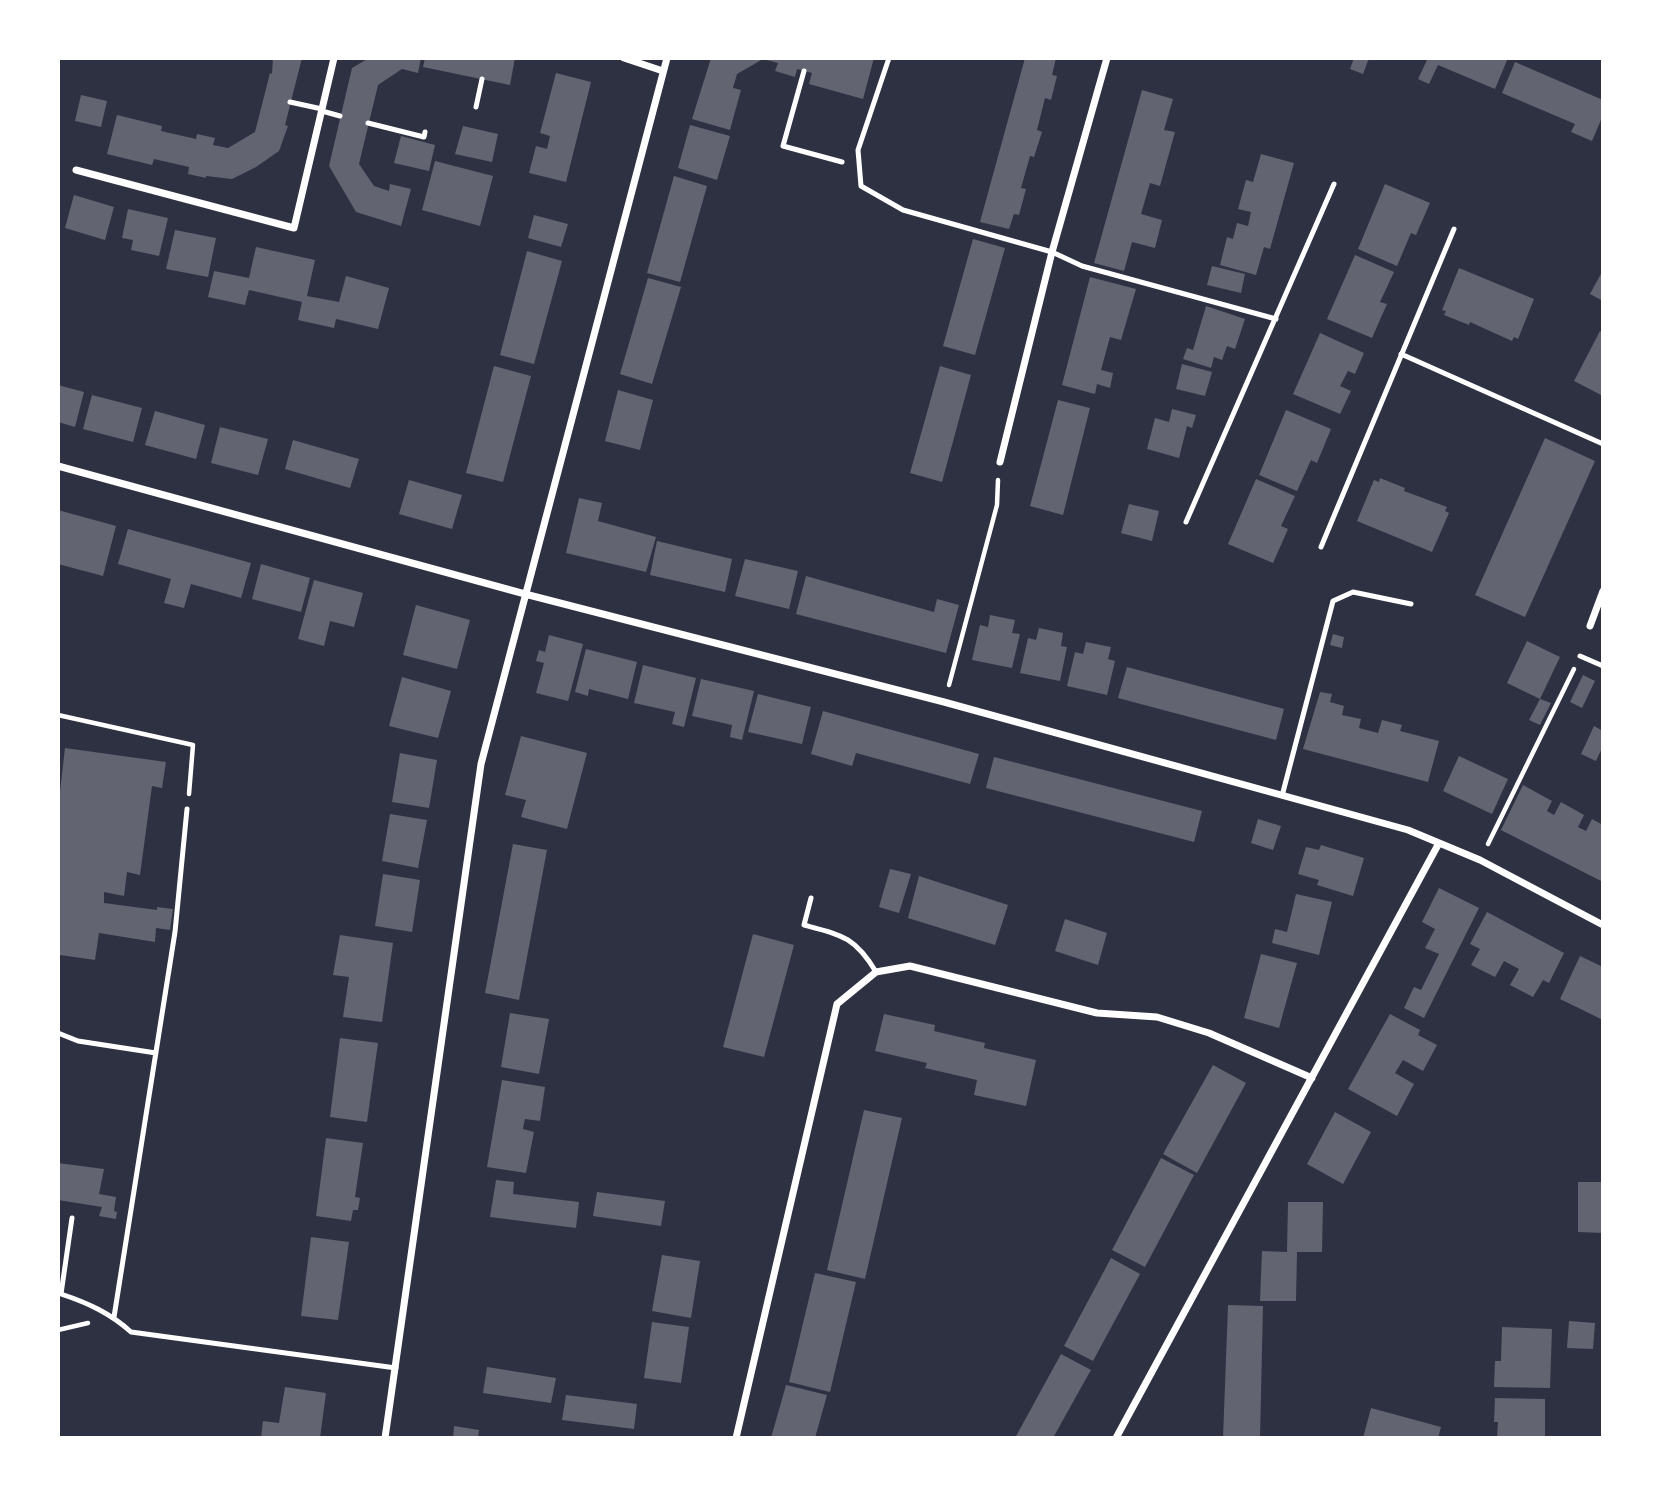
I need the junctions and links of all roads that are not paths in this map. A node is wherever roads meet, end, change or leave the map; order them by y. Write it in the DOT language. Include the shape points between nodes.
graph roads {
  1 [pos="334,58"];
  2 [pos="624,58"];
  3 [pos="667,58"];
  4 [pos="889,58"];
  5 [pos="1107,58"];
  6 [pos="663,71"];
  7 [pos="804,71"];
  8 [pos="482,79"];
  9 [pos="290,102"];
  10 [pos="476,107"];
  11 [pos="322,110"];
  12 [pos="340,116"];
  13 [pos="368,123"];
  14 [pos="425,132"];
  15 [pos="842,162"];
  16 [pos="76,170"];
  17 [pos="1334,184"];
  18 [pos="1454,229"];
  19 [pos="1052,252"];
  20 [pos="1276,319"];
  21 [pos="1401,354"];
  22 [pos="1603,444"];
  23 [pos="1000,462"];
  24 [pos="58,466"];
  25 [pos="1186,522"];
  26 [pos="1321,547"];
  27 [pos="1603,591"];
  28 [pos="525,594"];
  29 [pos="1411,604"];
  30 [pos="1590,626"];
  31 [pos="1580,656"];
  32 [pos="1603,666"];
  33 [pos="1282,796"];
  34 [pos="187,809"];
  35 [pos="1439,842"];
  36 [pos="811,898"];
  37 [pos="1603,925"];
  38 [pos="876,972"];
  39 [pos="58,1033"];
  40 [pos="156,1053"];
  41 [pos="1312,1078"];
  42 [pos="72,1219"];
  43 [pos="114,1317"];
  44 [pos="396,1368"];
  45 [pos="385,1438"];
  46 [pos="736,1438"];
  47 [pos="1116,1438"];
  1 -- 11 [label="street"];
  2 -- 6 [label="street"];
  3 -- 6 [label="street"];
  4 -- 19 [label="lane" via="858,150 862,186 903,210"];
  5 -- 19 [label="street"];
  6 -- 28 [label="street"];
  7 -- 15 [label="lane" via="783,146"];
  8 -- 10 [label="lane"];
  9 -- 11 [label="lane"];
  11 -- 12 [label="lane"];
  11 -- 16 [label="street" via="294,228"];
  13 -- 14 [label="lane" via="424,137"];
  17 -- 20 [label="lane"];
  18 -- 21 [label="lane"];
  19 -- 20 [label="lane" via="1082,266"];
  19 -- 23 [label="street"];
  20 -- 25 [label="lane"];
  21 -- 22 [label="lane"];
  21 -- 26 [label="lane"];
  24 -- 28 [label="street"];
  27 -- 30 [label="street"];
  28 -- 33 [label="street" via="944,702"];
  28 -- 44 [label="street" via="481,764"];
  29 -- 33 [label="lane" via="1353,592 1333,601"];
  31 -- 32 [label="lane"];
  33 -- 35 [label="street"];
  34 -- 40 [label="lane" via="175,932"];
  35 -- 37 [label="street"];
  35 -- 41 [label="street"];
  36 -- 38 [label="lane" via="804,925 840,934 863,950"];
  38 -- 41 [label="street" via="909,966 1097,1013 1157,1017 1209,1033"];
  38 -- 46 [label="street" via="837,1004"];
  39 -- 40 [label="lane" via="92,1044"];
  40 -- 43 [label="lane"];
  41 -- 47 [label="street"];
  42 -- 43 [label="lane" via="61,1294"];
  43 -- 44 [label="lane" via="131,1332"];
  44 -- 45 [label="street"];
}
